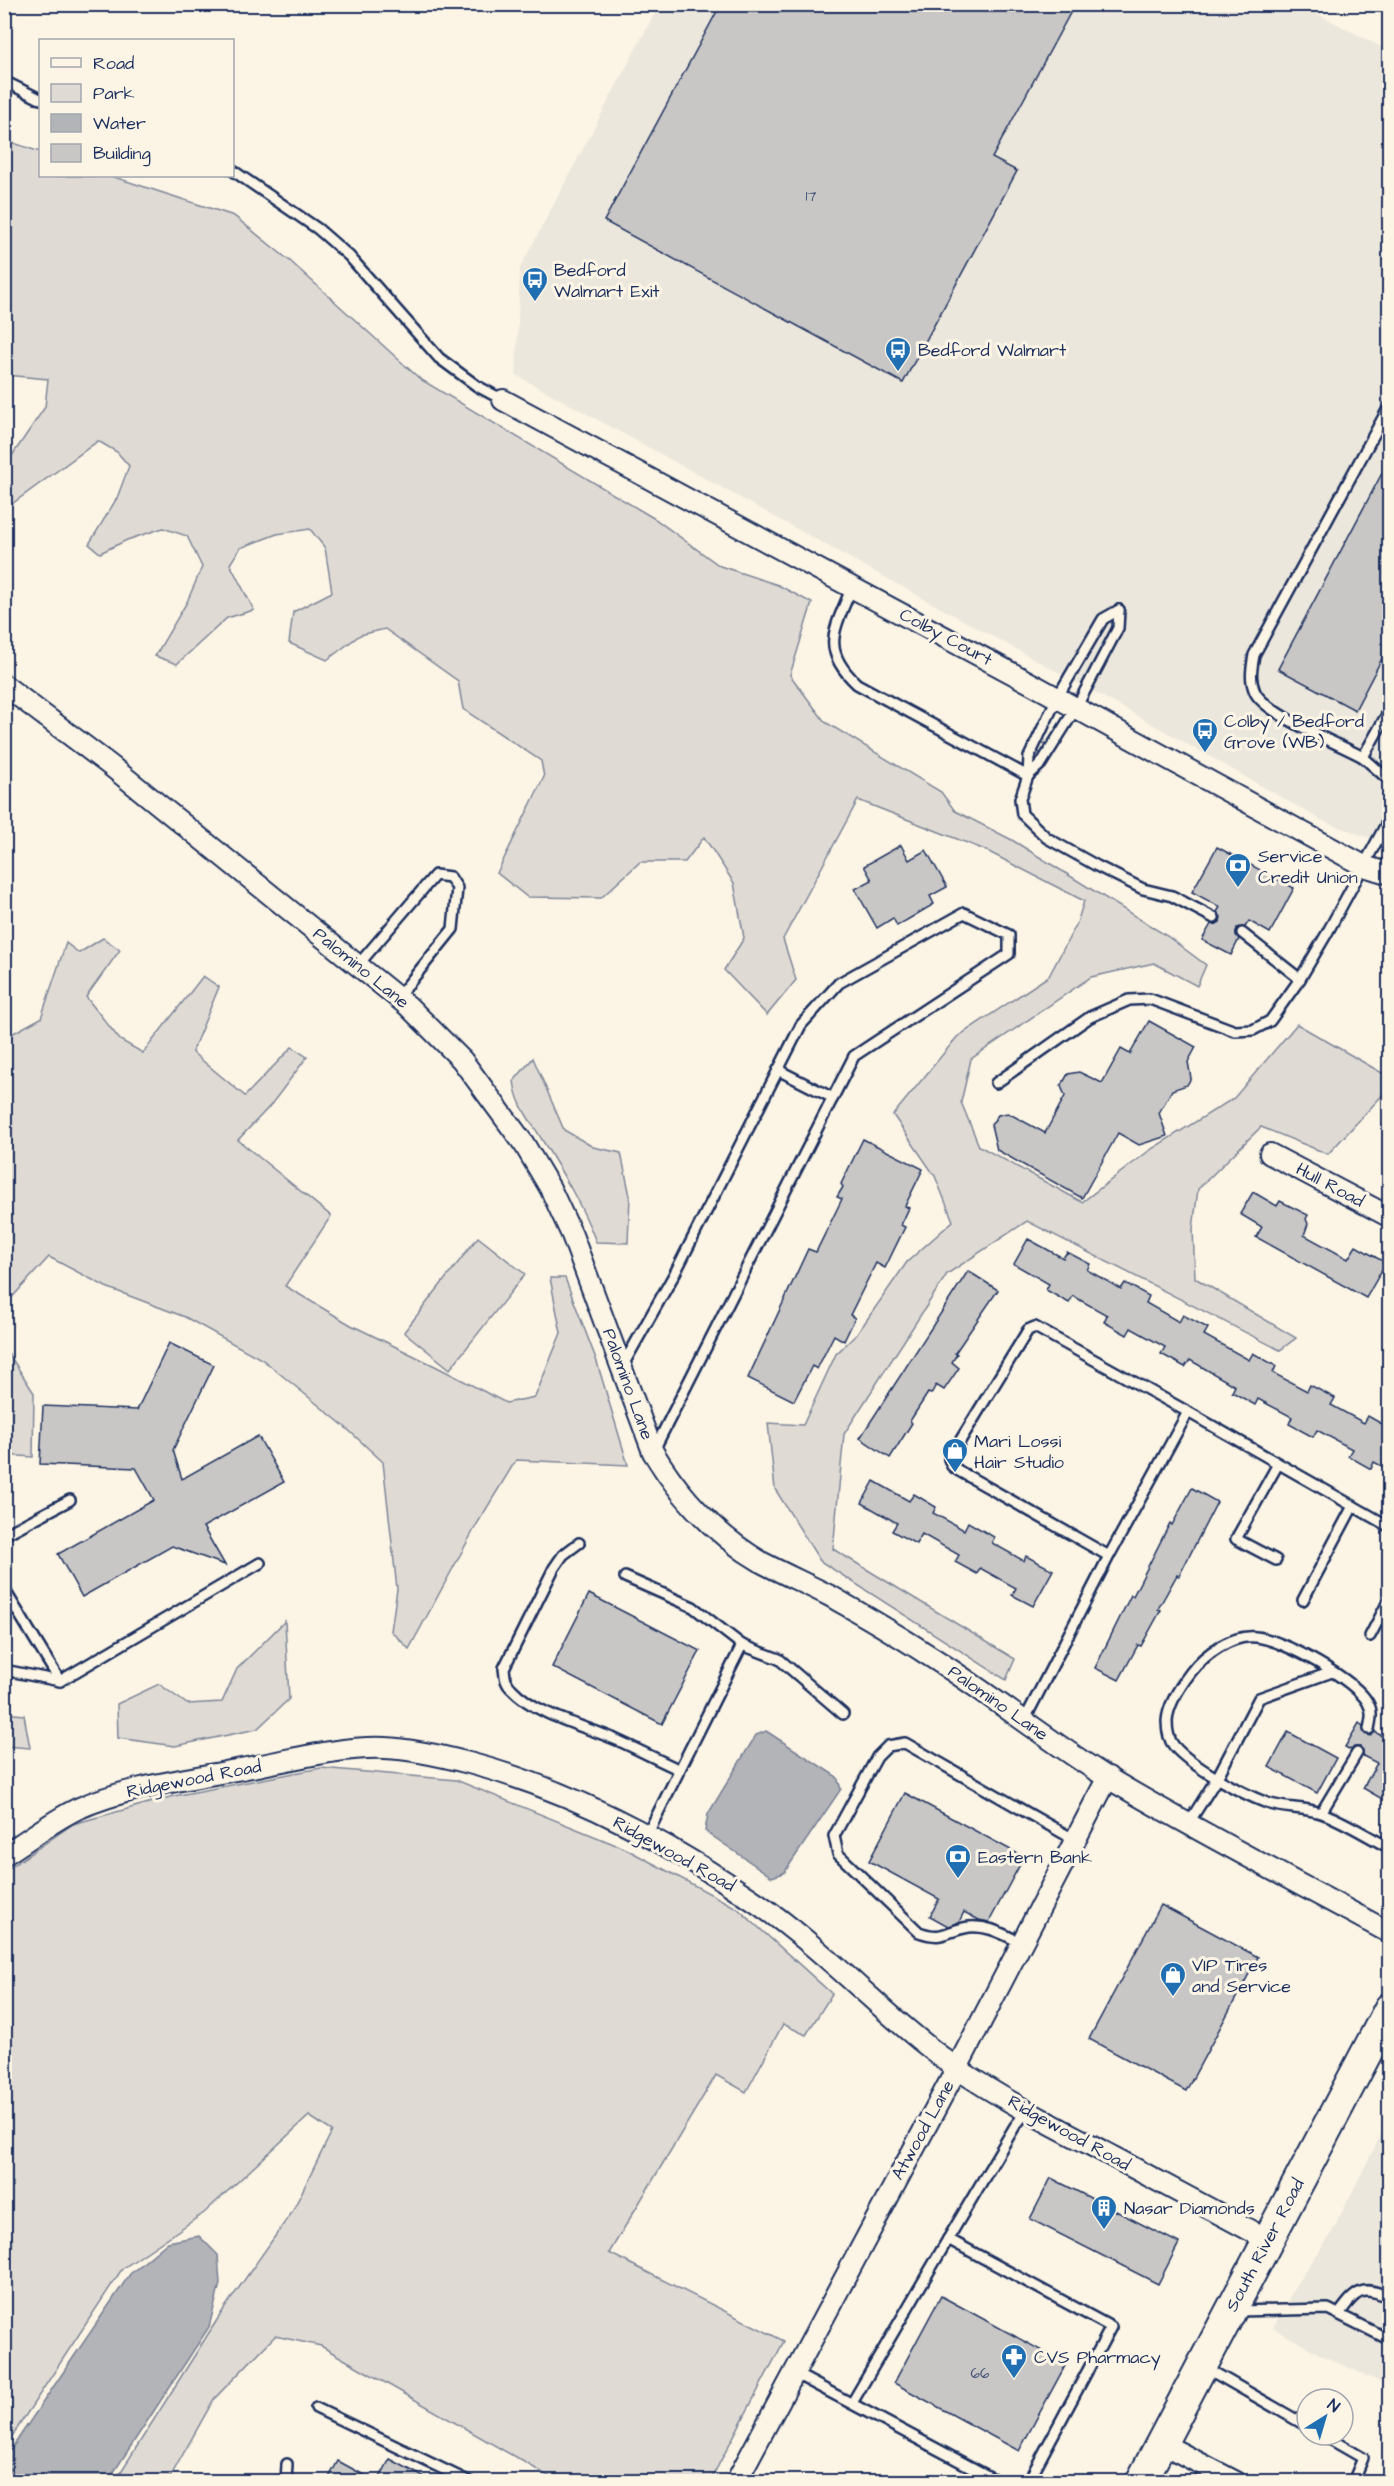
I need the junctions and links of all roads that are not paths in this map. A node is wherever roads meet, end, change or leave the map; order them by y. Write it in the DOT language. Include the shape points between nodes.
graph roads {
  1 [pos="4,81"];
  2 [pos="39,99"];
  3 [pos="234,171"];
  4 [pos="503,400"];
  5 [pos="1389,405"];
  6 [pos="852,587"];
  7 [pos="4,686"];
  8 [pos="1057,698"];
  9 [pos="1076,708"];
  10 [pos="1389,709"];
  11 [pos="1363,757"];
  12 [pos="1028,776"];
  13 [pos="1389,781"];
  14 [pos="1389,817"];
  15 [pos="1364,866"];
  16 [pos="1389,874"];
  17 [pos="1214,918"];
  18 [pos="1242,933"];
  19 [pos="358,965"];
  20 [pos="1300,979"];
  21 [pos="398,997"];
  22 [pos="778,1070"];
  23 [pos="996,1083"];
  24 [pos="833,1098"];
  25 [pos="1270,1154"];
  26 [pos="1389,1217"];
  27 [pos="621,1367"];
  28 [pos="1188,1412"];
  29 [pos="652,1452"];
  30 [pos="1278,1464"];
  31 [pos="70,1500"];
  32 [pos="1353,1506"];
  33 [pos="1389,1527"];
  34 [pos="4,1534"];
  35 [pos="579,1544"];
  36 [pos="1109,1556"];
  37 [pos="1276,1560"];
  38 [pos="260,1563"];
  39 [pos="625,1577"];
  40 [pos="4,1589"];
  41 [pos="1389,1598"];
  42 [pos="1304,1600"];
  43 [pos="1370,1636"];
  44 [pos="742,1645"];
  45 [pos="4,1670"];
  46 [pos="1332,1672"];
  47 [pos="60,1681"];
  48 [pos="843,1714"];
  49 [pos="1024,1721"];
  50 [pos="1369,1729"];
  51 [pos="1357,1753"];
  52 [pos="678,1769"];
  53 [pos="1108,1777"];
  54 [pos="1217,1778"];
  55 [pos="1321,1813"];
  56 [pos="1188,1824"];
  57 [pos="646,1835"];
  58 [pos="1076,1840"];
  59 [pos="1389,1848"];
  60 [pos="4,1855"];
  61 [pos="1389,1933"];
  62 [pos="1022,1943"];
  63 [pos="1389,2008"];
  64 [pos="957,2068"];
  65 [pos="1027,2111"];
  66 [pos="948,2239"];
  67 [pos="1268,2240"];
  68 [pos="1389,2298"];
  69 [pos="1230,2311"];
  70 [pos="1339,2314"];
  71 [pos="1389,2340"];
  72 [pos="1202,2365"];
  73 [pos="794,2373"];
  74 [pos="852,2403"];
  75 [pos="316,2408"];
  76 [pos="1295,2419"];
  77 [pos="1161,2443"];
  78 [pos="1344,2447"];
  79 [pos="287,2464"];
  80 [pos="286,2481"];
  81 [pos="470,2481"];
  82 [pos="736,2481"];
  83 [pos="999,2481"];
  84 [pos="1028,2481"];
  85 [pos="1140,2481"];
  86 [pos="1236,2481"];
  87 [pos="1353,2481"];
  1 -- 2 [label="lane"];
  3 -- 4 [label="lane" via="318,229 349,256 439,358"];
  4 -- 6 [label="street, Colby Court"];
  5 -- 11 [label="lane" via="1254,655 1251,674 1255,692 1268,708"];
  6 -- 8 [label="street, Colby Court"];
  6 -- 12 [label="lane" via="832,642 844,672 858,684"];
  7 -- 19 [label="street, Palomino Lane" via="111,766"];
  8 -- 9 [label="street, Colby Court"];
  8 -- 9 [label="lane" via="1103,619 1119,610 1118,628"];
  8 -- 12 [label="lane" via="1029,757"];
  9 -- 12 [label="lane" via="1041,764"];
  9 -- 15 [label="street, Colby Court"];
  10 -- 11 [label="lane"];
  11 -- 13 [label="lane"];
  12 -- 17 [label="lane" via="1020,799 1022,814 1047,838 1143,889 1172,896"];
  14 -- 15 [label="lane"];
  15 -- 16 [label="street, Colby Court"];
  15 -- 20 [label="lane"];
  18 -- 20 [label="lane"];
  19 -- 21 [label="street, Palomino Lane"];
  19 -- 21 [label="lane" via="435,875 450,877 457,888 453,929"];
  20 -- 23 [label="lane" via="1270,1021 1253,1030 1235,1030 1150,999 1130,1000 1090,1017"];
  21 -- 27 [label="street, Palomino Lane" via="462,1060 524,1144 572,1235"];
  22 -- 24 [label="lane"];
  22 -- 24 [label="lane" via="801,1025 839,983 964,914 1009,935 1009,954 854,1056"];
  22 -- 27 [label="lane" via="675,1273"];
  24 -- 29 [label="lane"];
  25 -- 26 [label="street, Hull Road"];
  27 -- 29 [label="street, Palomino Lane"];
  28 -- 30 [label="lane"];
  28 -- 36 [label="lane"];
  28 -- 36 [label="lane" via="1035,1327 1028,1330 949,1459 959,1471"];
  29 -- 49 [label="street, Palomino Lane" via="688,1502 740,1548 926,1653"];
  30 -- 32 [label="lane"];
  30 -- 37 [label="lane" via="1236,1539"];
  31 -- 34 [label="lane"];
  32 -- 33 [label="lane"];
  32 -- 42 [label="lane"];
  35 -- 52 [label="lane" via="563,1555 554,1568 504,1668 505,1680 512,1690 554,1716"];
  36 -- 49 [label="lane"];
  38 -- 47 [label="lane"];
  39 -- 44 [label="lane" via="693,1607"];
  40 -- 47 [label="lane"];
  41 -- 43 [label="lane"];
  44 -- 48 [label="lane" via="779,1659"];
  44 -- 52 [label="lane"];
  45 -- 47 [label="lane"];
  46 -- 50 [label="lane" via="1367,1701 1372,1713"];
  46 -- 54 [label="lane" via="1259,1698"];
  46 -- 54 [label="lane" via="1275,1640 1254,1636 1215,1650 1199,1662 1177,1695 1168,1716 1167,1731 1173,1745 1190,1761"];
  49 -- 53 [label="street, Palomino Lane"];
  51 -- 55 [label="lane"];
  52 -- 57 [label="lane"];
  53 -- 56 [label="street, Palomino Lane"];
  53 -- 58 [label="street, Atwood Lane"];
  54 -- 55 [label="lane" via="1267,1803"];
  54 -- 56 [label="lane"];
  55 -- 59 [label="lane"];
  56 -- 61 [label="street, Palomino Lane"];
  57 -- 60 [label="street, Ridgewood Road" via="537,1785 488,1768 384,1748 333,1753 114,1796 76,1810"];
  57 -- 64 [label="street, Ridgewood Road" via="760,1905 893,2019"];
  58 -- 62 [label="street, Atwood Lane"];
  58 -- 62 [label="lane" via="905,1743 888,1746 877,1757 834,1836 838,1854 919,1932 932,1937 968,1927 991,1928"];
  62 -- 64 [label="street, Atwood Lane"];
  63 -- 67 [label="main road, South River Road"];
  64 -- 65 [label="street, Ridgewood Road"];
  64 -- 73 [label="street, Atwood Lane"];
  65 -- 66 [label="lane"];
  65 -- 67 [label="street, Ridgewood Road"];
  66 -- 74 [label="lane"];
  66 -- 84 [label="lane" via="1111,2327"];
  67 -- 69 [label="main road, South River Road"];
  68 -- 70 [label="lane" via="1373,2290 1360,2291"];
  69 -- 70 [label="lane" via="1328,2309"];
  69 -- 72 [label="main road, South River Road"];
  70 -- 71 [label="lane"];
  72 -- 76 [label="lane"];
  72 -- 77 [label="main road, South River Road"];
  73 -- 74 [label="lane"];
  73 -- 82 [label="street, Atwood Lane"];
  74 -- 83 [label="lane"];
  75 -- 81 [label="lane"];
  77 -- 85 [label="main road, South River Road"];
  77 -- 86 [label="street"];
  78 -- 87 [label="lane" via="1363,2458"];
  79 -- 80 [label="lane"];
}
